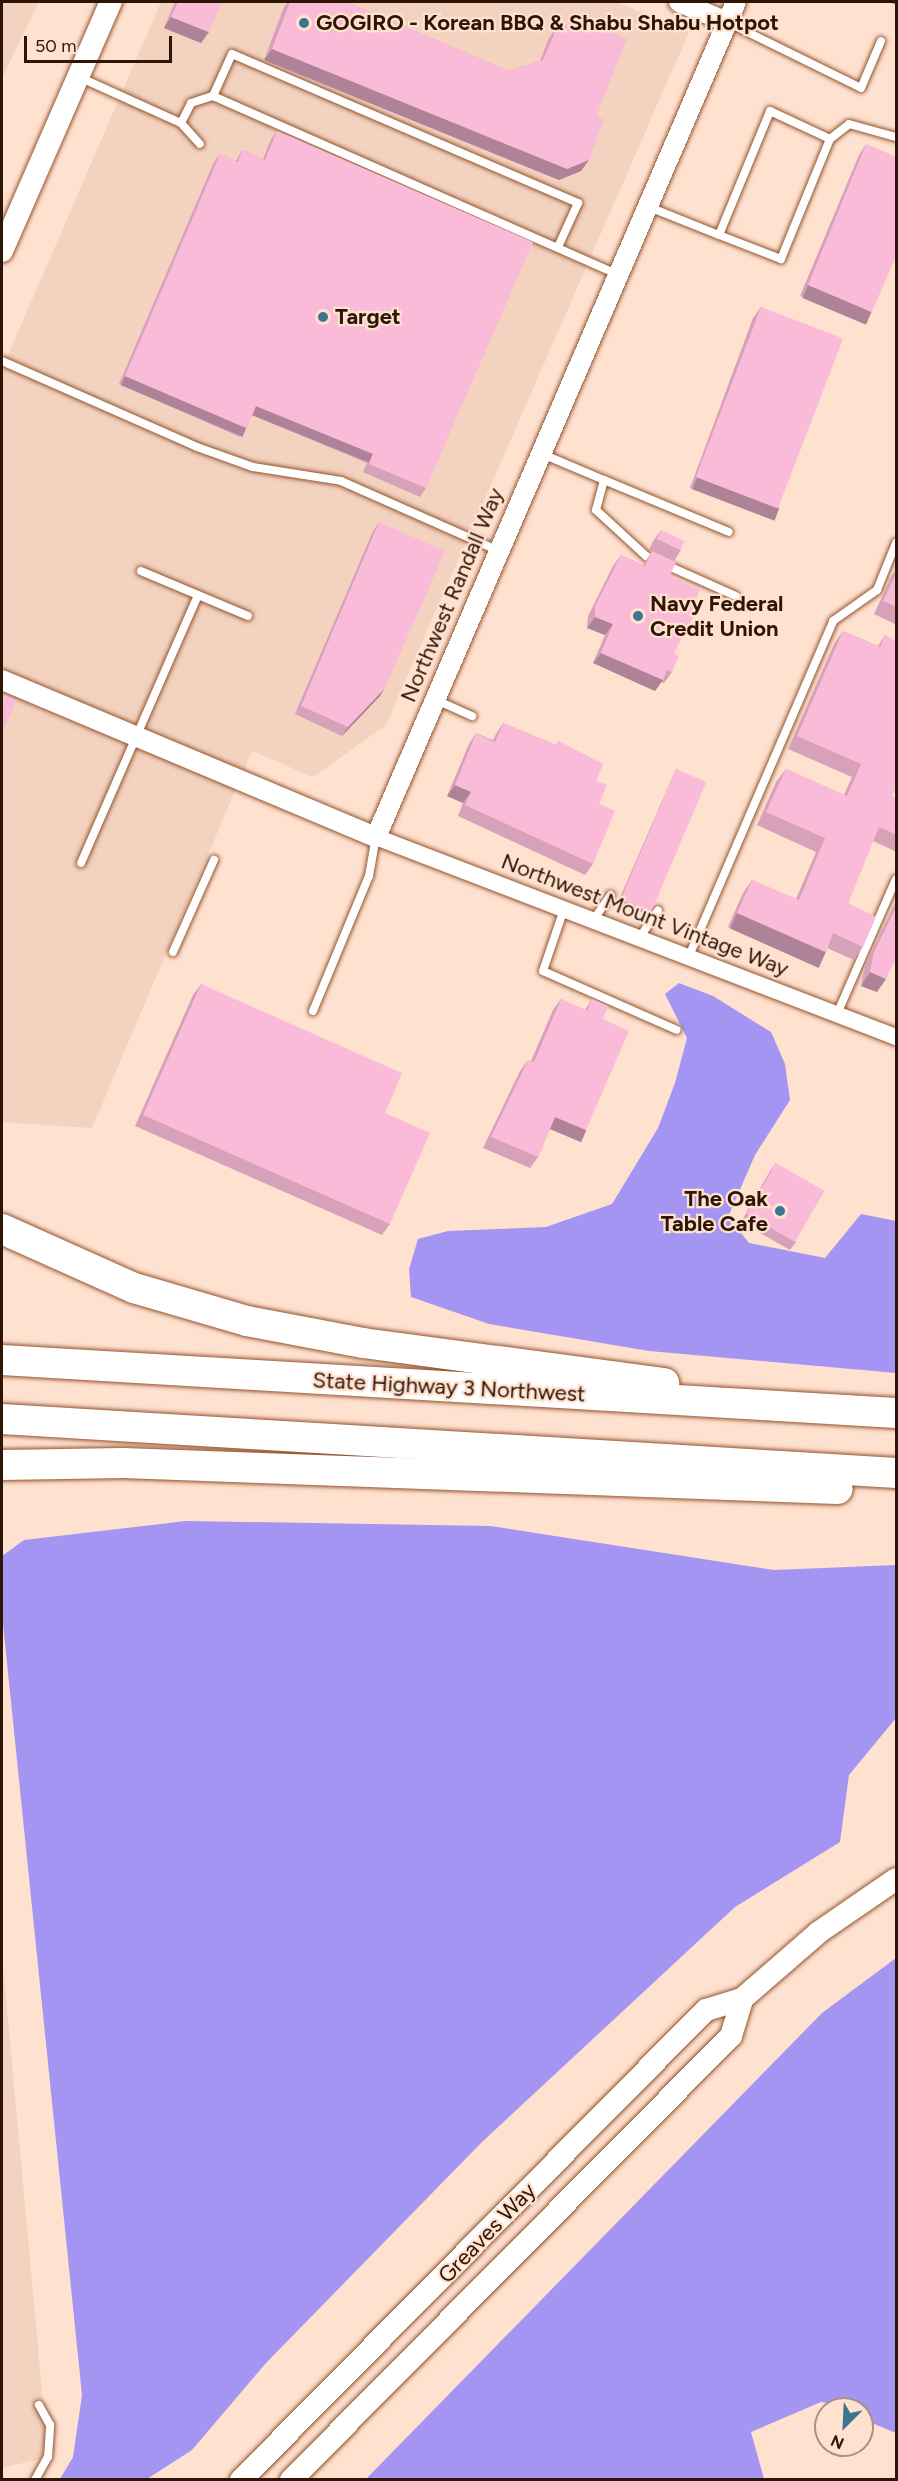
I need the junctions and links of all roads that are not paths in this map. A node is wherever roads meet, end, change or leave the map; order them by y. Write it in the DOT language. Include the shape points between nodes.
graph roads {
  1 [pos="111,2"];
  2 [pos="679,2"];
  3 [pos="736,2"];
  4 [pos="727,22"];
  5 [pos="880,42"];
  6 [pos="78,77"];
  7 [pos="213,96"];
  8 [pos="181,123"];
  9 [pos="897,137"];
  10 [pos="830,139"];
  11 [pos="200,144"];
  12 [pos="648,206"];
  13 [pos="719,235"];
  14 [pos="558,247"];
  15 [pos="2,251"];
  16 [pos="619,276"];
  17 [pos="2,361"];
  18 [pos="539,453"];
  19 [pos="604,480"];
  20 [pos="729,532"];
  21 [pos="897,543"];
  22 [pos="497,550"];
  23 [pos="141,571"];
  24 [pos="198,595"];
  25 [pos="736,596"];
  26 [pos="248,616"];
  27 [pos="2,680"];
  28 [pos="434,699"];
  29 [pos="472,716"];
  30 [pos="135,737"];
  31 [pos="376,837"];
  32 [pos="214,860"];
  33 [pos="81,863"];
  34 [pos="897,879"];
  35 [pos="611,895"];
  36 [pos="564,907"];
  37 [pos="658,910"];
  38 [pos="594,919"];
  39 [pos="640,937"];
  40 [pos="173,952"];
  41 [pos="689,956"];
  42 [pos="313,1011"];
  43 [pos="837,1014"];
  44 [pos="677,1030"];
  45 [pos="897,1037"];
  46 [pos="2,1229"];
  47 [pos="2,1360"];
  48 [pos="815,1406"];
  49 [pos="897,1413"];
  50 [pos="2,1419"];
  51 [pos="2,1452"];
  52 [pos="123,1463"];
  53 [pos="2,1465"];
  54 [pos="897,1473"];
  55 [pos="897,1490"];
  56 [pos="897,1879"];
  57 [pos="741,1999"];
  58 [pos="39,2405"];
  59 [pos="35,2480"];
  60 [pos="241,2480"];
  61 [pos="291,2480"];
  1 -- 6 [label="main road"];
  2 -- 4 [label="street"];
  3 -- 4 [label="street, Northwest Randall Way"];
  4 -- 5 [label="lane" via="861,88"];
  4 -- 12 [label="street, Northwest Randall Way"];
  6 -- 8 [label="lane"];
  6 -- 15 [label="main road"];
  7 -- 8 [label="lane" via="191,103"];
  7 -- 14 [label="lane"];
  7 -- 14 [label="lane" via="232,54 578,203"];
  8 -- 11 [label="lane"];
  9 -- 10 [label="lane" via="849,124"];
  10 -- 13 [label="lane" via="781,259"];
  10 -- 13 [label="lane" via="770,111"];
  12 -- 13 [label="lane"];
  12 -- 16 [label="street, Northwest Randall Way"];
  14 -- 16 [label="lane"];
  16 -- 18 [label="street, Northwest Randall Way"];
  17 -- 22 [label="lane" via="197,447 253,468 341,482"];
  18 -- 19 [label="lane"];
  18 -- 22 [label="street, Northwest Randall Way"];
  19 -- 20 [label="lane"];
  19 -- 25 [label="lane" via="596,510 646,556"];
  21 -- 41 [label="lane" via="877,590 833,621"];
  22 -- 28 [label="street, Northwest Randall Way"];
  23 -- 24 [label="lane"];
  24 -- 26 [label="lane"];
  24 -- 30 [label="lane"];
  27 -- 30 [label="street"];
  28 -- 29 [label="lane"];
  28 -- 31 [label="street, Northwest Randall Way"];
  30 -- 31 [label="street"];
  30 -- 33 [label="lane"];
  31 -- 36 [label="street, Northwest Mount Vintage Way"];
  31 -- 42 [label="lane" via="369,876"];
  32 -- 40 [label="lane"];
  34 -- 43 [label="lane"];
  35 -- 38 [label="lane"];
  36 -- 38 [label="street, Northwest Mount Vintage Way"];
  36 -- 44 [label="lane" via="543,971"];
  37 -- 39 [label="lane"];
  38 -- 39 [label="street, Northwest Mount Vintage Way"];
  39 -- 41 [label="street, Northwest Mount Vintage Way"];
  41 -- 43 [label="street, Northwest Mount Vintage Way"];
  43 -- 45 [label="street, Northwest Mount Vintage Way"];
  46 -- 48 [label="highway" via="134,1288 247,1321 363,1343"];
  47 -- 48 [label="highway, State Highway 3 Northwest"];
  48 -- 49 [label="highway, State Highway 3 Northwest"];
  50 -- 54 [label="highway"];
  51 -- 52 [label="highway"];
  52 -- 53 [label="highway"];
  52 -- 55 [label="highway" via="632,1485"];
  56 -- 57 [label="main road, Greaves Way" via="819,1932"];
  57 -- 60 [label="main road, Greaves Way" via="706,2010"];
  57 -- 61 [label="main road, Greaves Way" via="731,2036"];
  58 -- 59 [label="lane" via="50,2425 48,2457"];
}
